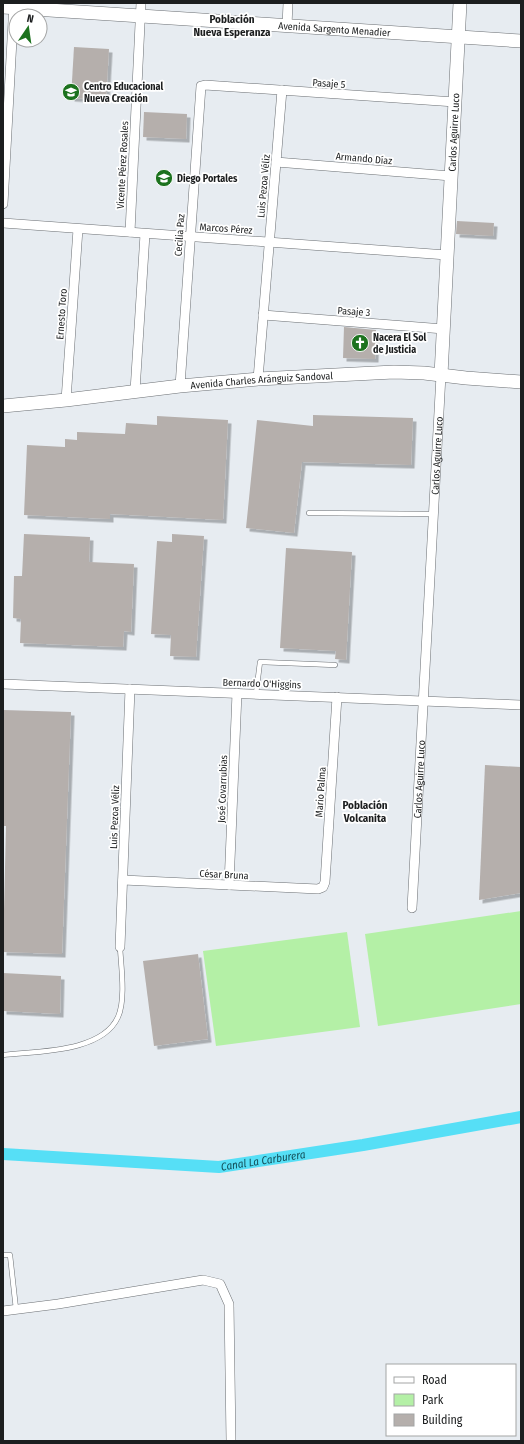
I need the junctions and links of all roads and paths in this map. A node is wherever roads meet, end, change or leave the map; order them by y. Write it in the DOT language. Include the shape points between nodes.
graph roads {
  1 [pos="141,3"];
  2 [pos="288,3"];
  3 [pos="460,3"];
  4 [pos="10,6"];
  5 [pos="140,16"];
  6 [pos="287,26"];
  7 [pos="458,37"];
  8 [pos="521,41"];
  9 [pos="201,86"];
  10 [pos="282,90"];
  11 [pos="455,102"];
  12 [pos="4,158"];
  13 [pos="276,162"];
  14 [pos="451,176"];
  15 [pos="3,204"];
  16 [pos="3,223"];
  17 [pos="78,229"];
  18 [pos="130,232"];
  19 [pos="145,234"];
  20 [pos="190,237"];
  21 [pos="269,243"];
  22 [pos="447,255"];
  23 [pos="263,315"];
  24 [pos="444,329"];
  25 [pos="441,375"];
  26 [pos="258,379"];
  27 [pos="521,382"];
  28 [pos="180,386"];
  29 [pos="135,391"];
  30 [pos="66,400"];
  31 [pos="3,406"];
  32 [pos="309,513"];
  33 [pos="433,514"];
  34 [pos="335,665"];
  35 [pos="3,684"];
  36 [pos="130,689"];
  37 [pos="237,693"];
  38 [pos="256,694"];
  39 [pos="337,697"];
  40 [pos="423,701"];
  41 [pos="521,705"];
  42 [pos="123,880"];
  43 [pos="230,885"];
  44 [pos="323,887"];
  45 [pos="412,908"];
  46 [pos="120,947"];
  47 [pos="3,1054"];
  48 [pos="3,1255"];
  49 [pos="16,1309"];
  50 [pos="3,1311"];
  51 [pos="231,1441"];
  1 -- 5 [label="street, Vicente Pérez Rosales"];
  2 -- 6 [label="street"];
  3 -- 7 [label="street, Carlos Aguirre Luco"];
  4 -- 5 [label="street, Avenida Sargento Menadier"];
  4 -- 12 [label="street"];
  5 -- 6 [label="street, Avenida Sargento Menadier"];
  5 -- 18 [label="street, Vicente Pérez Rosales"];
  6 -- 7 [label="street, Avenida Sargento Menadier"];
  7 -- 8 [label="street, Avenida Sargento Menadier"];
  7 -- 11 [label="street, Carlos Aguirre Luco"];
  9 -- 10 [label="street, Pasaje 5"];
  9 -- 20 [label="street, Cecilia Paz"];
  10 -- 11 [label="street, Pasaje 5"];
  10 -- 13 [label="street, Luis Pezoa Véliz"];
  11 -- 14 [label="street, Carlos Aguirre Luco"];
  12 -- 15 [label="street"];
  13 -- 14 [label="street, Armando Díaz"];
  13 -- 21 [label="street, Luis Pezoa Véliz"];
  14 -- 22 [label="street, Carlos Aguirre Luco"];
  16 -- 17 [label="street, Marcos Pérez"];
  17 -- 18 [label="street, Marcos Pérez"];
  17 -- 30 [label="street, Ernesto Toro"];
  18 -- 19 [label="street, Marcos Pérez"];
  19 -- 20 [label="street, Marcos Pérez"];
  19 -- 29 [label="street"];
  20 -- 21 [label="street, Marcos Pérez"];
  20 -- 28 [label="street, Cecilia Paz"];
  21 -- 22 [label="street, Marcos Pérez"];
  21 -- 23 [label="street, Luis Pezoa Véliz"];
  22 -- 24 [label="street, Carlos Aguirre Luco"];
  23 -- 24 [label="street, Pasaje 3"];
  23 -- 26 [label="street, Luis Pezoa Véliz"];
  24 -- 25 [label="street, Carlos Aguirre Luco"];
  25 -- 26 [label="street, Avenida Charles Aránguiz Sandoval" via="394,372"];
  25 -- 27 [label="street, Avenida Charles Aránguiz Sandoval"];
  25 -- 33 [label="street, Carlos Aguirre Luco"];
  26 -- 28 [label="street, Avenida Charles Aránguiz Sandoval"];
  28 -- 29 [label="street, Avenida Charles Aránguiz Sandoval"];
  29 -- 30 [label="street, Avenida Charles Aránguiz Sandoval"];
  30 -- 31 [label="street, Avenida Charles Aránguiz Sandoval"];
  32 -- 33 [label="lane"];
  33 -- 40 [label="street, Carlos Aguirre Luco"];
  34 -- 38 [label="lane" via="260,662"];
  35 -- 36 [label="street, Bernardo O'Higgins"];
  36 -- 37 [label="street, Bernardo O'Higgins"];
  36 -- 42 [label="street, Luis Pezoa Véliz"];
  37 -- 38 [label="street, Bernardo O'Higgins"];
  37 -- 43 [label="street, José Covarrubias"];
  38 -- 39 [label="street, Bernardo O'Higgins"];
  39 -- 40 [label="street, Bernardo O'Higgins"];
  39 -- 44 [label="street, Mario Palma"];
  40 -- 41 [label="street, Bernardo O'Higgins"];
  40 -- 45 [label="street, Carlos Aguirre Luco"];
  42 -- 43 [label="street, César Bruna"];
  42 -- 46 [label="street, Luis Pezoa Véliz"];
  43 -- 44 [label="street, César Bruna" via="318,889"];
  46 -- 47 [label="lane" via="122,1001 118,1017 110,1028 99,1038 73,1047"];
  48 -- 49 [label="lane" via="10,1255"];
  49 -- 50 [label="street"];
  49 -- 51 [label="street" via="203,1280 220,1284 229,1304"];
}
